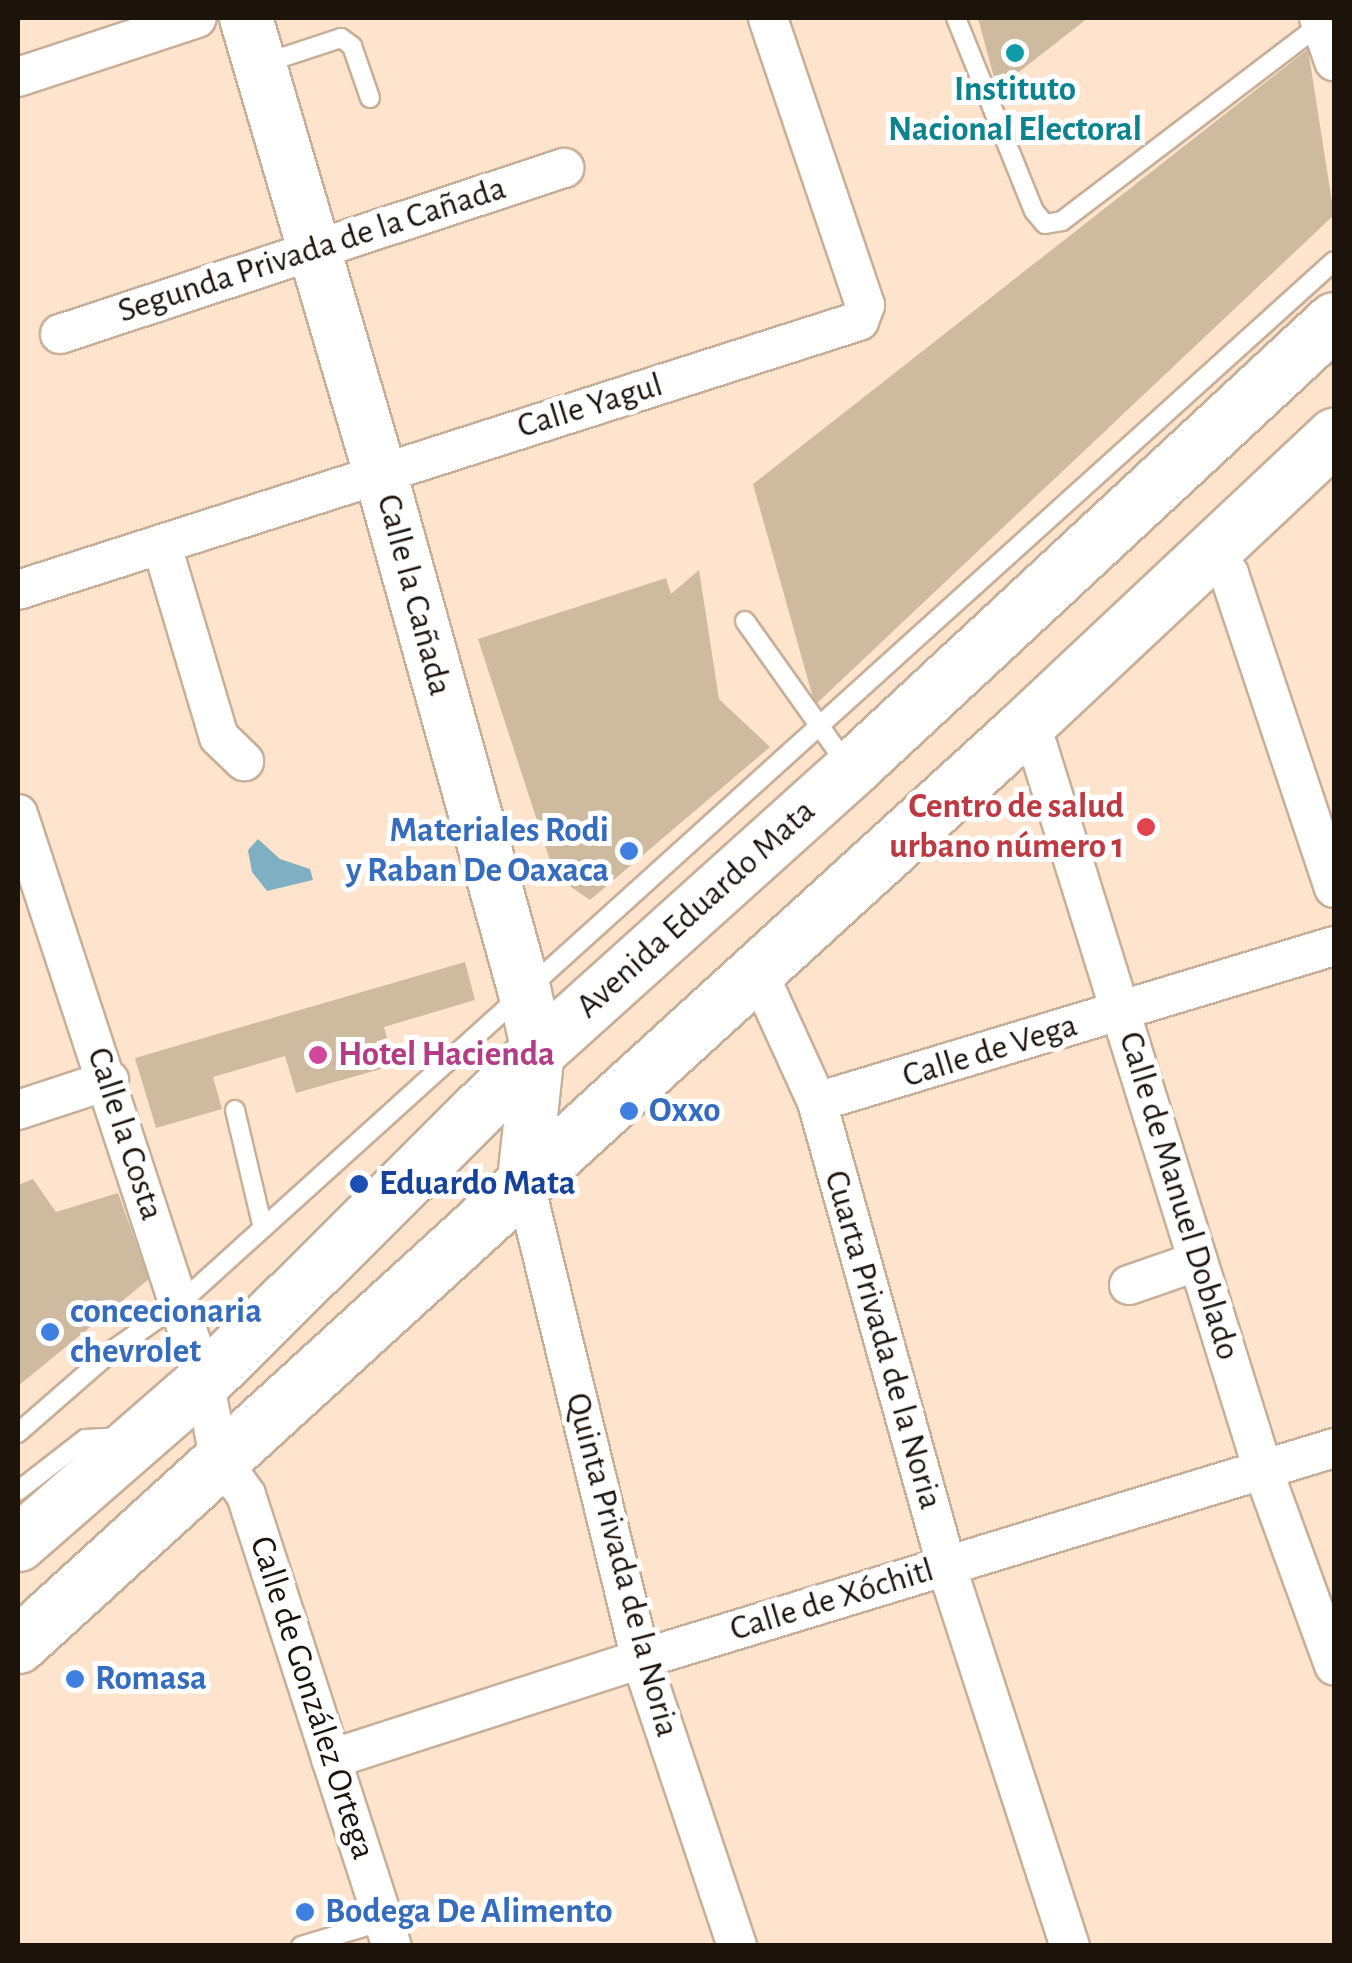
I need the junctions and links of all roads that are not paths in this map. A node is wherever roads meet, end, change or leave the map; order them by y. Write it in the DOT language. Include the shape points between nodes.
graph roads {
  1 [pos="197,18"];
  2 [pos="768,18"];
  3 [pos="956,18"];
  4 [pos="1320,21"];
  5 [pos="253,41"];
  6 [pos="1334,61"];
  7 [pos="18,76"];
  8 [pos="370,98"];
  9 [pos="564,168"];
  10 [pos="314,247"];
  11 [pos="1334,262"];
  12 [pos="1334,320"];
  13 [pos="60,334"];
  14 [pos="1334,436"];
  15 [pos="380,472"];
  16 [pos="1100,505"];
  17 [pos="162,546"];
  18 [pos="1210,551"];
  19 [pos="18,590"];
  20 [pos="745,621"];
  21 [pos="1023,728"];
  22 [pos="835,749"];
  23 [pos="244,761"];
  24 [pos="18,814"];
  25 [pos="1334,888"];
  26 [pos="1334,946"];
  27 [pos="750,974"];
  28 [pos="524,990"];
  29 [pos="1122,1011"];
  30 [pos="538,1051"];
  31 [pos="108,1080"];
  32 [pos="817,1102"];
  33 [pos="18,1110"];
  34 [pos="235,1110"];
  35 [pos="524,1180"];
  36 [pos="264,1228"];
  37 [pos="1198,1261"];
  38 [pos="1129,1285"];
  39 [pos="179,1304"];
  40 [pos="204,1380"];
  41 [pos="18,1433"];
  42 [pos="1334,1448"];
  43 [pos="218,1457"];
  44 [pos="1264,1470"];
  45 [pos="21,1520"];
  46 [pos="946,1565"];
  47 [pos="18,1645"];
  48 [pos="641,1659"];
  49 [pos="1334,1665"];
  50 [pos="331,1759"];
  51 [pos="388,1933"];
  52 [pos="301,1946"];
  53 [pos="737,1946"];
  54 [pos="1070,1946"];
  1 -- 7 [label="street"];
  2 -- 15 [label="street, Calle Yagul" via="865,305 858,321"];
  3 -- 4 [label="lane" via="1034,211 1046,224 1062,221"];
  4 -- 6 [label="street"];
  5 -- 8 [label="lane" via="341,38 352,46"];
  5 -- 10 [label="street, Calle la Cañada"];
  9 -- 10 [label="street, Segunda Privada de la Cañada"];
  10 -- 13 [label="street, Segunda Privada de la Cañada"];
  10 -- 15 [label="street, Calle la Cañada"];
  11 -- 16 [label="lane"];
  12 -- 16 [label="main road, Avenida Eduardo Mata"];
  14 -- 18 [label="main road"];
  15 -- 17 [label="street, Calle Yagul"];
  15 -- 28 [label="street, Calle la Cañada"];
  16 -- 22 [label="main road, Avenida Eduardo Mata"];
  17 -- 19 [label="street, Calle Yagul"];
  17 -- 23 [label="street" via="219,737"];
  18 -- 21 [label="main road"];
  18 -- 25 [label="street" via="1229,574"];
  20 -- 22 [label="lane"];
  21 -- 27 [label="main road"];
  21 -- 29 [label="street, Calle de Manuel Doblado" via="1038,746"];
  22 -- 28 [label="lane"];
  22 -- 30 [label="main road, Avenida Eduardo Mata"];
  24 -- 31 [label="street, Calle la Costa"];
  26 -- 29 [label="street, Calle de Vega"];
  27 -- 32 [label="street, Cuarta Privada de la Noria" via="766,990"];
  27 -- 35 [label="main road"];
  28 -- 30 [label="street, Calle la Cañada"];
  28 -- 36 [label="lane"];
  29 -- 32 [label="street, Calle de Vega"];
  29 -- 37 [label="street, Calle de Manuel Doblado"];
  30 -- 35 [label="street, Calle la Cañada"];
  30 -- 40 [label="main road, Avenida Eduardo Mata"];
  31 -- 33 [label="street"];
  31 -- 39 [label="street, Calle la Costa"];
  32 -- 46 [label="street, Cuarta Privada de la Noria"];
  34 -- 36 [label="lane"];
  35 -- 43 [label="main road"];
  35 -- 48 [label="street, Quinta Privada de la Noria"];
  36 -- 39 [label="lane"];
  37 -- 38 [label="street"];
  37 -- 44 [label="street, Calle de Manuel Doblado"];
  39 -- 40 [label="street, Calle la Costa"];
  39 -- 41 [label="lane" via="113,1350"];
  40 -- 43 [label="street, Calle la Costa"];
  40 -- 45 [label="main road, Avenida Eduardo Mata" via="137,1439"];
  42 -- 44 [label="street, Calle de Xóchitl"];
  43 -- 47 [label="main road"];
  43 -- 50 [label="street, Calle de González Ortega" via="246,1495"];
  44 -- 46 [label="street, Calle de Xóchitl"];
  44 -- 49 [label="street, Calle de Manuel Doblado"];
  46 -- 48 [label="street, Calle de Xóchitl"];
  46 -- 54 [label="street, Cuarta Privada de la Noria"];
  48 -- 50 [label="street, Calle de Xóchitl"];
  48 -- 53 [label="street, Quinta Privada de la Noria"];
  50 -- 51 [label="street, Calle de González Ortega"];
  51 -- 52 [label="lane"];
}
